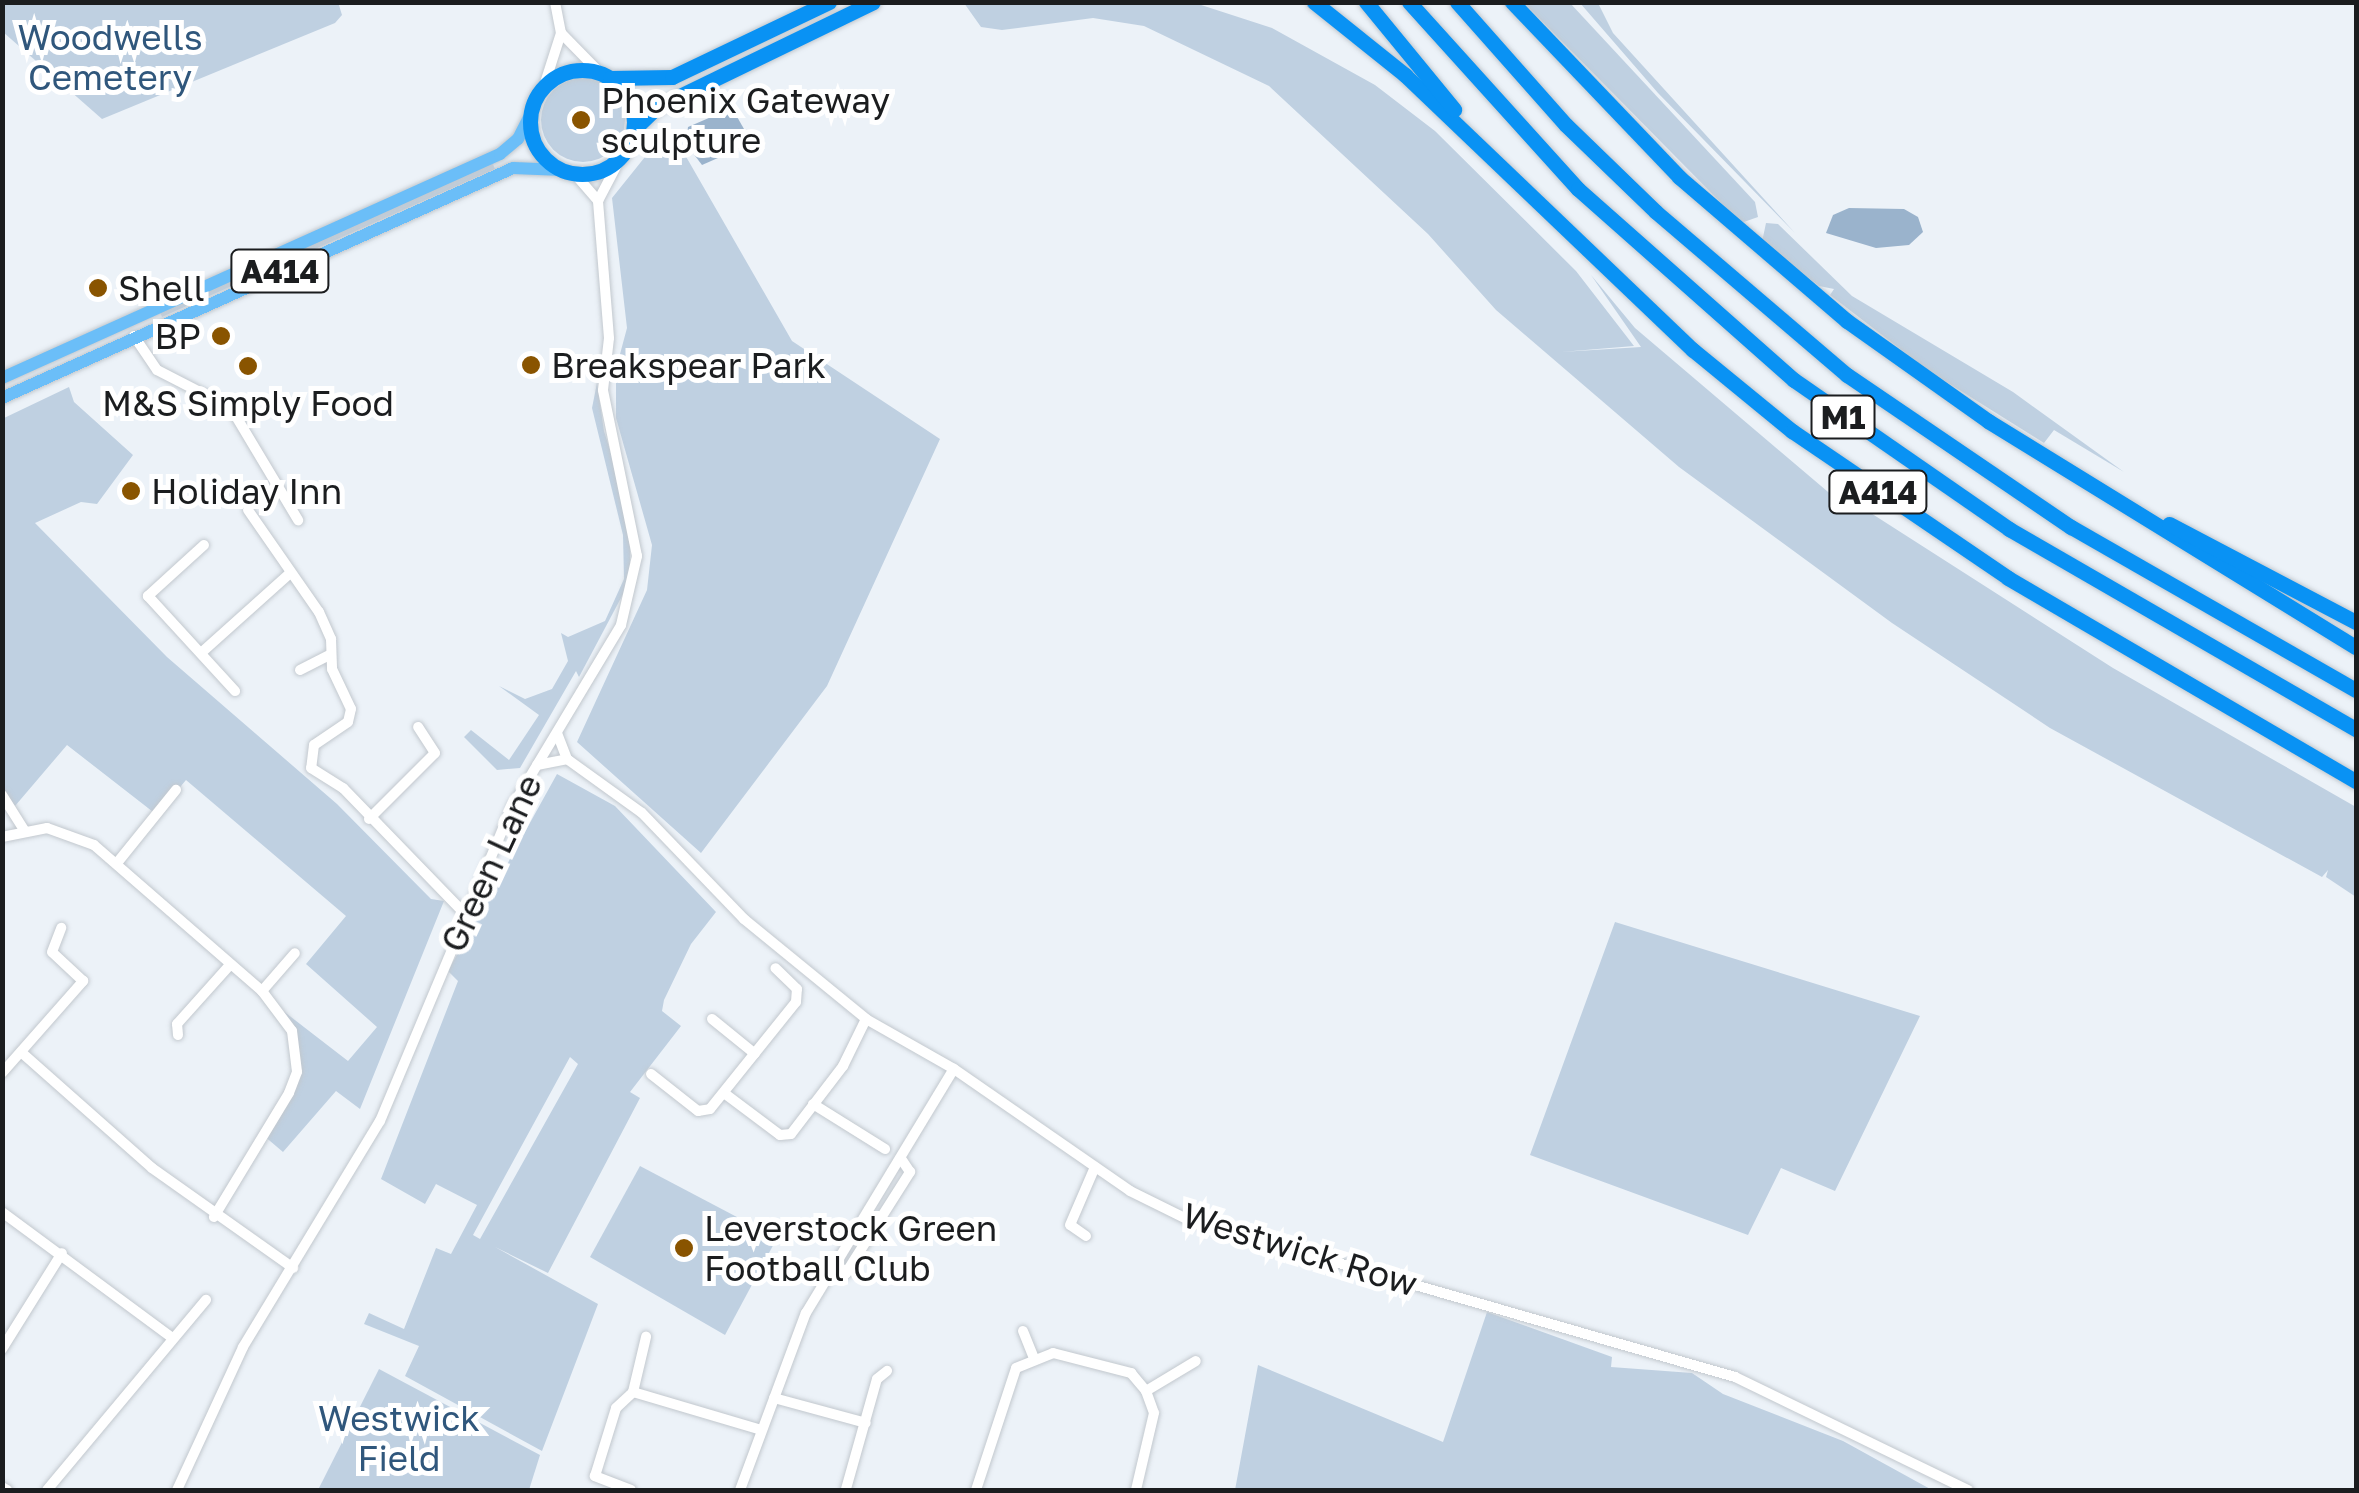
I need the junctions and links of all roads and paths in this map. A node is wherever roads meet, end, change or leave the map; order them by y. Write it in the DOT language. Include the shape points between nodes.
graph roads {
  1 [pos="555,2"];
  2 [pos="829,2"];
  3 [pos="873,2"];
  4 [pos="1314,2"];
  5 [pos="1366,2"];
  6 [pos="1409,2"];
  7 [pos="1457,2"];
  8 [pos="1512,2"];
  9 [pos="560,33"];
  10 [pos="605,76"];
  11 [pos="544,86"];
  12 [pos="531,114"];
  13 [pos="634,129"];
  14 [pos="622,155"];
  15 [pos="569,172"];
  16 [pos="1510,172"];
  17 [pos="598,201"];
  18 [pos="134,336"];
  19 [pos="2,378"];
  20 [pos="2,398"];
  21 [pos="2064,468"];
  22 [pos="248,510"];
  23 [pos="298,520"];
  24 [pos="204,545"];
  25 [pos="289,574"];
  26 [pos="2356,622"];
  27 [pos="2356,647"];
  28 [pos="201,653"];
  29 [pos="329,655"];
  30 [pos="300,670"];
  31 [pos="2356,690"];
  32 [pos="235,691"];
  33 [pos="418,727"];
  34 [pos="2356,730"];
  35 [pos="557,733"];
  36 [pos="568,759"];
  37 [pos="537,765"];
  38 [pos="2356,778"];
  39 [pos="176,790"];
  40 [pos="2,795"];
  41 [pos="370,819"];
  42 [pos="24,830"];
  43 [pos="2,838"];
  44 [pos="117,863"];
  45 [pos="465,914"];
  46 [pos="60,928"];
  47 [pos="295,953"];
  48 [pos="228,966"];
  49 [pos="775,968"];
  50 [pos="262,990"];
  51 [pos="712,1019"];
  52 [pos="866,1019"];
  53 [pos="178,1034"];
  54 [pos="21,1052"];
  55 [pos="754,1054"];
  56 [pos="954,1069"];
  57 [pos="2,1073"];
  58 [pos="650,1074"];
  59 [pos="724,1093"];
  60 [pos="813,1104"];
  61 [pos="885,1149"];
  62 [pos="1094,1167"];
  63 [pos="2,1212"];
  64 [pos="214,1217"];
  65 [pos="871,1222"];
  66 [pos="1086,1236"];
  67 [pos="62,1252"];
  68 [pos="833,1261"];
  69 [pos="292,1268"];
  70 [pos="206,1300"];
  71 [pos="1023,1331"];
  72 [pos="646,1336"];
  73 [pos="172,1338"];
  74 [pos="2,1349"];
  75 [pos="1033,1356"];
  76 [pos="1196,1360"];
  77 [pos="887,1371"];
  78 [pos="1146,1391"];
  79 [pos="633,1392"];
  80 [pos="774,1398"];
  81 [pos="866,1423"];
  82 [pos="761,1430"];
  83 [pos="846,1489"];
  84 [pos="46,1490"];
  85 [pos="177,1490"];
  86 [pos="631,1490"];
  87 [pos="740,1490"];
  88 [pos="976,1490"];
  89 [pos="1136,1490"];
  90 [pos="1968,1490"];
  1 -- 9 [label="street"];
  2 -- 10 [label="highway" via="672,77"];
  3 -- 13 [label="highway" via="657,106"];
  4 -- 16 [label="highway, A414" via="1368,42"];
  5 -- 16 [label="highway"];
  6 -- 34 [label="highway, M1" via="1578,189 1794,380 2009,529"];
  7 -- 31 [label="highway, M1" via="1566,125 1656,212 1847,376 2071,527"];
  8 -- 21 [label="highway" via="1664,163 1774,262 1922,378"];
  9 -- 10 [label="street"];
  9 -- 11 [label="street"];
  10 -- 11 [label="highway" via="570,72"];
  10 -- 13 [label="highway" via="627,95"];
  11 -- 12 [label="highway"];
  12 -- 15 [label="highway" via="541,154"];
  12 -- 19 [label="main road, A414" via="518,139 500,154"];
  13 -- 14 [label="highway"];
  14 -- 15 [label="highway" via="609,166"];
  14 -- 17 [label="street"];
  15 -- 17 [label="street"];
  15 -- 18 [label="main road, A414" via="512,168"];
  16 -- 38 [label="highway, A414" via="1649,310 1792,431 2008,578"];
  17 -- 35 [label="street, Green Lane" via="609,338 603,390 637,556 621,625"];
  18 -- 20 [label="main road, A414"];
  18 -- 23 [label="street" via="157,370 232,408"];
  21 -- 26 [label="highway"];
  21 -- 27 [label="highway"];
  22 -- 25 [label="street"];
  24 -- 28 [label="street" via="148,596"];
  25 -- 28 [label="street"];
  25 -- 29 [label="street" via="319,612 332,640"];
  28 -- 32 [label="street"];
  29 -- 30 [label="street"];
  29 -- 41 [label="street" via="351,710 348,722 314,745 311,768 343,788"];
  33 -- 41 [label="street" via="435,753"];
  35 -- 36 [label="street"];
  35 -- 37 [label="street, Green Lane"];
  36 -- 37 [label="street"];
  36 -- 52 [label="street, Westwick Row" via="642,813 744,919"];
  37 -- 45 [label="street, Green Lane"];
  39 -- 44 [label="street"];
  40 -- 42 [label="street"];
  41 -- 45 [label="street"];
  42 -- 43 [label="street"];
  42 -- 44 [label="street" via="82,838"];
  44 -- 48 [label="street"];
  45 -- 69 [label="street, Green Lane" via="380,1121"];
  46 -- 54 [label="street" via="52,952 82,982"];
  47 -- 50 [label="street"];
  48 -- 50 [label="street"];
  48 -- 53 [label="street" via="177,1024"];
  49 -- 55 [label="street" via="798,989 796,1002"];
  50 -- 64 [label="street" via="292,1031 297,1072"];
  51 -- 55 [label="street"];
  52 -- 56 [label="street, Westwick Row"];
  52 -- 60 [label="street" via="843,1066"];
  54 -- 57 [label="street"];
  54 -- 64 [label="street"];
  55 -- 59 [label="street"];
  56 -- 62 [label="street, Westwick Row"];
  56 -- 65 [label="street" via="902,1160 910,1172"];
  58 -- 59 [label="street" via="698,1111 710,1110"];
  59 -- 60 [label="street" via="780,1135 791,1134"];
  60 -- 61 [label="street"];
  62 -- 66 [label="street" via="1070,1225"];
  62 -- 90 [label="street, Westwick Row" via="1189,1220 1735,1377"];
  63 -- 67 [label="street"];
  64 -- 69 [label="street"];
  65 -- 68 [label="street"];
  65 -- 68 [label="street" via="846,1273"];
  67 -- 73 [label="street"];
  67 -- 74 [label="street"];
  68 -- 80 [label="street"];
  69 -- 85 [label="street, Green Lane" via="243,1347"];
  70 -- 73 [label="street"];
  71 -- 75 [label="street"];
  72 -- 79 [label="street"];
  73 -- 84 [label="street"];
  75 -- 78 [label="street" via="1052,1353 1131,1373"];
  75 -- 88 [label="street" via="1016,1368"];
  76 -- 78 [label="street"];
  77 -- 81 [label="street" via="877,1379"];
  78 -- 89 [label="street" via="1154,1413"];
  79 -- 82 [label="street"];
  79 -- 86 [label="street" via="616,1408 595,1476"];
  80 -- 81 [label="street"];
  80 -- 82 [label="street"];
  81 -- 83 [label="street"];
  82 -- 87 [label="street"];
}
